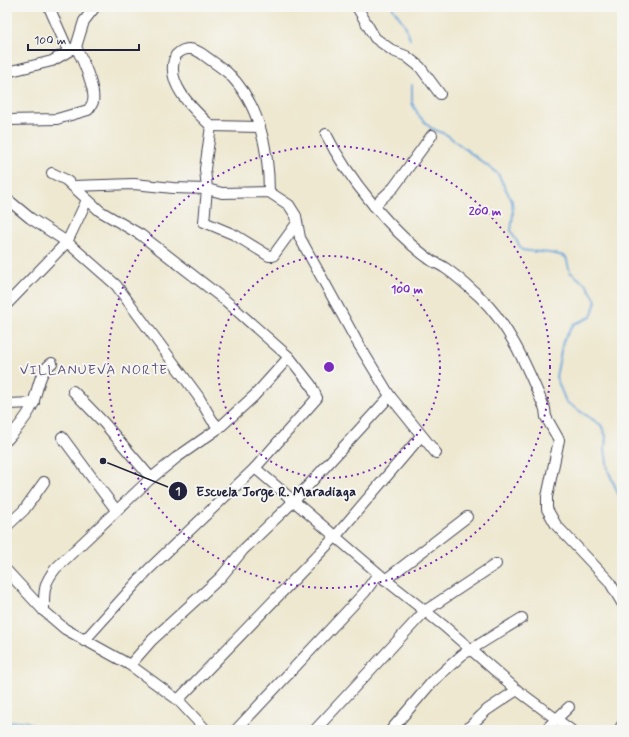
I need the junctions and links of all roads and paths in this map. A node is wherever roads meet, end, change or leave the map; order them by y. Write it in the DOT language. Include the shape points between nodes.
graph roads {
  1 [pos="49,7"];
  2 [pos="95,7"];
  3 [pos="357,7"];
  4 [pos="72,48"];
  5 [pos="7,72"];
  6 [pos="440,94"];
  7 [pos="7,120"];
  8 [pos="211,126"];
  9 [pos="260,127"];
  10 [pos="326,134"];
  11 [pos="432,135"];
  12 [pos="52,173"];
  13 [pos="73,186"];
  14 [pos="207,189"];
  15 [pos="268,192"];
  16 [pos="87,200"];
  17 [pos="8,202"];
  18 [pos="374,206"];
  19 [pos="297,223"];
  20 [pos="67,242"];
  21 [pos="7,304"];
  22 [pos="289,357"];
  23 [pos="52,363"];
  24 [pos="73,391"];
  25 [pos="390,396"];
  26 [pos="34,403"];
  27 [pos="7,404"];
  28 [pos="219,428"];
  29 [pos="421,436"];
  30 [pos="62,437"];
  31 [pos="7,440"];
  32 [pos="436,453"];
  33 [pos="255,468"];
  34 [pos="151,478"];
  35 [pos="44,482"];
  36 [pos="294,501"];
  37 [pos="116,510"];
  38 [pos="467,517"];
  39 [pos="7,526"];
  40 [pos="335,537"];
  41 [pos="496,564"];
  42 [pos="7,571"];
  43 [pos="382,577"];
  44 [pos="622,603"];
  45 [pos="44,611"];
  46 [pos="425,611"];
  47 [pos="522,618"];
  48 [pos="84,641"];
  49 [pos="471,650"];
  50 [pos="130,665"];
  51 [pos="517,690"];
  52 [pos="178,700"];
  53 [pos="569,707"];
  54 [pos="557,718"];
  55 [pos="622,726"];
  56 [pos="206,730"];
  57 [pos="236,730"];
  58 [pos="315,730"];
  59 [pos="391,730"];
  60 [pos="466,730"];
  61 [pos="545,730"];
  62 [pos="571,730"];
  63 [pos="619,730"];
  1 -- 4 [label="street"];
  2 -- 4 [label="street" via="84,21"];
  3 -- 6 [label="street" via="376,38 420,67"];
  4 -- 5 [label="street" via="52,61"];
  4 -- 7 [label="street" via="83,61 90,82 93,101 88,110 57,119"];
  8 -- 9 [label="street"];
  8 -- 9 [label="street" via="188,103 175,83 174,59 185,49 197,50 228,73 246,95"];
  8 -- 14 [label="street" via="206,169"];
  9 -- 15 [label="street" via="268,168"];
  10 -- 18 [label="street" via="337,157"];
  11 -- 18 [label="street" via="394,187"];
  12 -- 13 [label="street"];
  13 -- 14 [label="street" via="134,184"];
  13 -- 16 [label="street"];
  14 -- 15 [label="street" via="222,192"];
  14 -- 19 [label="street" via="204,222 235,235 267,255 273,256"];
  15 -- 19 [label="street" via="289,205"];
  16 -- 20 [label="street"];
  16 -- 22 [label="street" via="100,211 141,235 187,270"];
  17 -- 20 [label="street"];
  18 -- 44 [label="street" via="388,223 480,298 501,324 525,362 546,417 559,440 547,497 547,509 556,525 609,581"];
  19 -- 25 [label="street" via="300,238"];
  20 -- 21 [label="street"];
  20 -- 28 [label="street" via="116,285"];
  22 -- 28 [label="street" via="254,396"];
  22 -- 33 [label="street" via="311,385 317,398"];
  23 -- 26 [label="street" via="42,376"];
  24 -- 34 [label="street"];
  25 -- 29 [label="street"];
  25 -- 36 [label="street"];
  26 -- 27 [label="street"];
  26 -- 31 [label="street" via="20,426"];
  28 -- 34 [label="street"];
  29 -- 32 [label="street"];
  29 -- 40 [label="street"];
  30 -- 37 [label="street"];
  33 -- 36 [label="street"];
  33 -- 48 [label="street" via="148,570"];
  34 -- 37 [label="street"];
  35 -- 39 [label="street" via="24,510"];
  36 -- 40 [label="street"];
  36 -- 50 [label="street" via="243,550 221,577 152,640"];
  37 -- 45 [label="street" via="47,578 44,588"];
  38 -- 43 [label="street"];
  40 -- 43 [label="street"];
  40 -- 52 [label="street"];
  41 -- 46 [label="street"];
  42 -- 45 [label="street"];
  43 -- 46 [label="street"];
  43 -- 57 [label="street"];
  45 -- 48 [label="street"];
  46 -- 49 [label="street"];
  46 -- 58 [label="street"];
  47 -- 49 [label="street"];
  48 -- 50 [label="street"];
  49 -- 51 [label="street"];
  49 -- 59 [label="street" via="432,682"];
  50 -- 52 [label="street"];
  51 -- 54 [label="street"];
  51 -- 60 [label="street" via="487,710"];
  52 -- 56 [label="street"];
  53 -- 54 [label="street"];
  54 -- 61 [label="street"];
  54 -- 62 [label="street"];
  55 -- 63 [label="street"];
}
